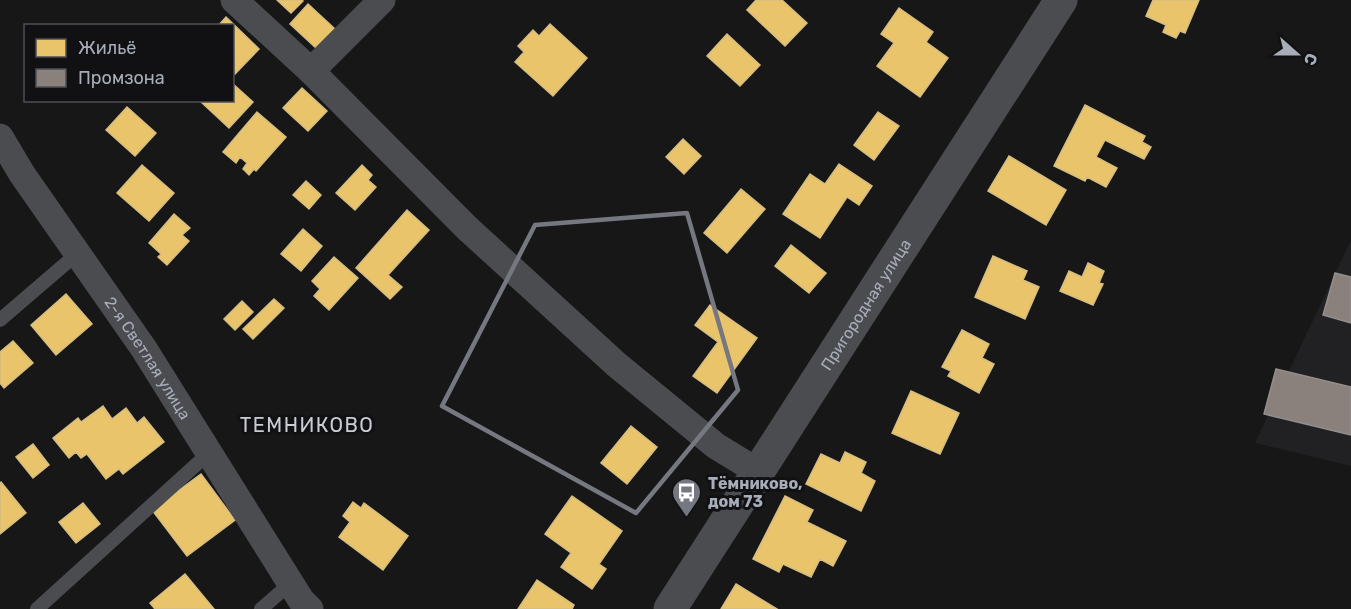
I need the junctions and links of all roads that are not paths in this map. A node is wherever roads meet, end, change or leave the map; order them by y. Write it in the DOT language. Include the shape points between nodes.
graph roads {
  1 [pos="234,0"];
  2 [pos="382,0"];
  3 [pos="1061,0"];
  4 [pos="311,71"];
  5 [pos="0,136"];
  6 [pos="78,253"];
  7 [pos="0,320"];
  8 [pos="209,453"];
  9 [pos="757,471"];
  10 [pos="291,583"];
  11 [pos="37,609"];
  12 [pos="261,609"];
  13 [pos="310,609"];
  14 [pos="670,609"];
  1 -- 4 [label="street"];
  2 -- 4 [label="street"];
  3 -- 9 [label="street, Пригородная улица"];
  4 -- 9 [label="street" via="467,228 608,357 699,433"];
  5 -- 6 [label="street, 2-я Светлая улица"];
  6 -- 7 [label="lane"];
  6 -- 8 [label="street, 2-я Светлая улица"];
  8 -- 10 [label="street, 2-я Светлая улица"];
  8 -- 11 [label="lane"];
  9 -- 14 [label="street, Пригородная улица"];
  10 -- 12 [label="lane"];
  10 -- 13 [label="street, 2-я Светлая улица"];
}
